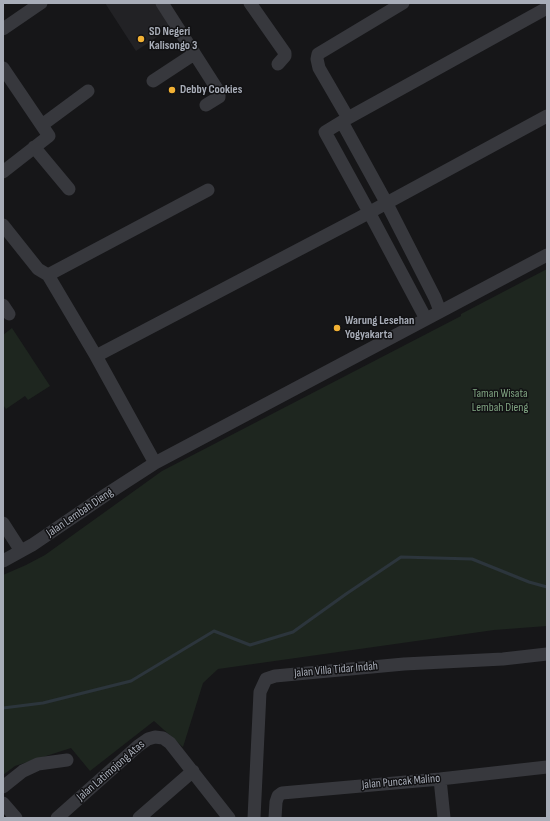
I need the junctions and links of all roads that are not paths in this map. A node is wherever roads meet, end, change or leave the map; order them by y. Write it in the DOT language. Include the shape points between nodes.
graph roads {
  1 [pos="40,3"];
  2 [pos="162,3"];
  3 [pos="250,3"];
  4 [pos="403,3"];
  5 [pos="547,8"];
  6 [pos="3,29"];
  7 [pos="194,54"];
  8 [pos="278,64"];
  9 [pos="3,68"];
  10 [pos="153,81"];
  11 [pos="88,91"];
  12 [pos="206,105"];
  13 [pos="547,116"];
  14 [pos="345,120"];
  15 [pos="42,125"];
  16 [pos="34,147"];
  17 [pos="3,172"];
  18 [pos="69,189"];
  19 [pos="208,190"];
  20 [pos="386,202"];
  21 [pos="369,212"];
  22 [pos="3,225"];
  23 [pos="547,255"];
  24 [pos="48,275"];
  25 [pos="440,311"];
  26 [pos="426,319"];
  27 [pos="96,356"];
  28 [pos="156,463"];
  29 [pos="3,523"];
  30 [pos="21,551"];
  31 [pos="3,561"];
  32 [pos="547,654"];
  33 [pos="68,760"];
  34 [pos="547,766"];
  35 [pos="193,772"];
  36 [pos="440,779"];
  37 [pos="3,787"];
  38 [pos="3,803"];
  39 [pos="16,818"];
  40 [pos="56,818"];
  41 [pos="139,818"];
  42 [pos="228,818"];
  43 [pos="254,818"];
  44 [pos="275,818"];
  45 [pos="444,818"];
  1 -- 6 [label="street"];
  2 -- 7 [label="street"];
  3 -- 8 [label="street" via="285,53"];
  4 -- 14 [label="street" via="318,54 319,68"];
  5 -- 14 [label="street"];
  7 -- 10 [label="street"];
  7 -- 12 [label="street" via="219,92 219,96"];
  9 -- 15 [label="street"];
  11 -- 15 [label="street"];
  13 -- 20 [label="street"];
  14 -- 20 [label="street"];
  14 -- 21 [label="street" via="325,132"];
  15 -- 16 [label="street" via="49,136"];
  16 -- 17 [label="street"];
  16 -- 18 [label="street"];
  19 -- 24 [label="street"];
  20 -- 21 [label="street"];
  20 -- 25 [label="street"];
  21 -- 26 [label="street"];
  21 -- 27 [label="street"];
  22 -- 24 [label="street" via="38,269"];
  23 -- 25 [label="street, Jalan Lembah Dieng"];
  24 -- 27 [label="street"];
  25 -- 26 [label="street, Jalan Lembah Dieng"];
  26 -- 28 [label="street, Jalan Lembah Dieng"];
  27 -- 28 [label="street"];
  28 -- 30 [label="street, Jalan Lembah Dieng"];
  29 -- 30 [label="street"];
  30 -- 31 [label="street, Jalan Lembah Dieng"];
  32 -- 43 [label="street, Jalan Villa Tidar Indah" via="404,664 275,676 266,680 260,692"];
  33 -- 37 [label="street" via="38,764 23,771"];
  34 -- 36 [label="street, Jalan Puncak Malino"];
  35 -- 40 [label="street, Jalan Latimojong Atas" via="170,743 163,738 148,739"];
  35 -- 41 [label="street"];
  35 -- 42 [label="street"];
  36 -- 44 [label="street, Jalan Puncak Malino" via="282,793 276,802"];
  36 -- 45 [label="street"];
  38 -- 39 [label="street"];
}
